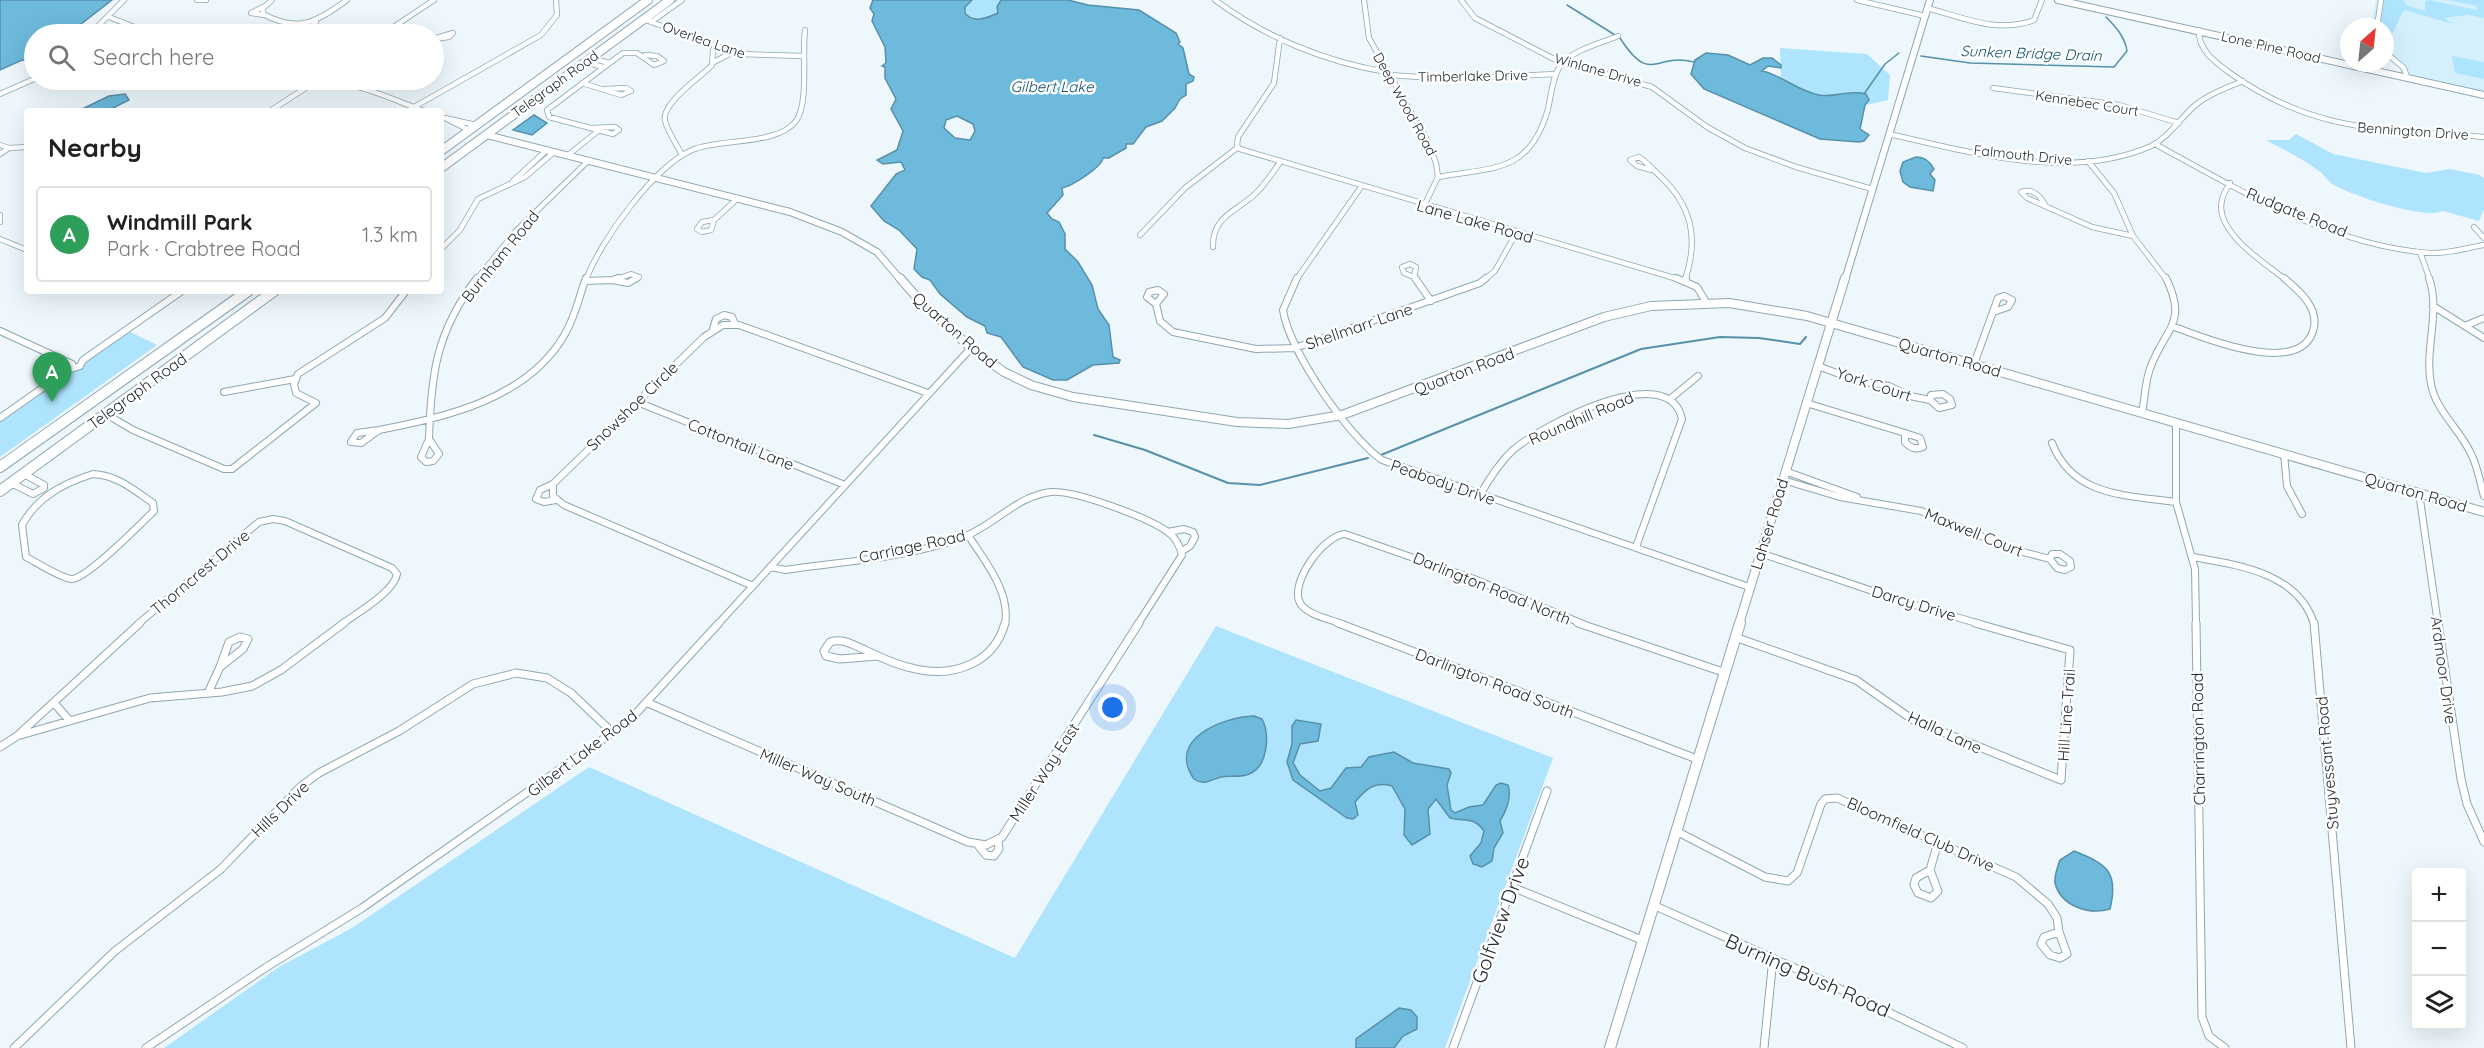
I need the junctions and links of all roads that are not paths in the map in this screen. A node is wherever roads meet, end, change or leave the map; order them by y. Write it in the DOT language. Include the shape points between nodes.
graph roads {
  1 [pos="124,0"];
  2 [pos="197,0"];
  3 [pos="206,0"];
  4 [pos="272,0"];
  5 [pos="347,0"];
  6 [pos="434,0"];
  7 [pos="556,0"];
  8 [pos="648,0"];
  9 [pos="670,0"];
  10 [pos="682,0"];
  11 [pos="1215,0"];
  12 [pos="1230,0"];
  13 [pos="1364,0"];
  14 [pos="1461,0"];
  15 [pos="1857,0"];
  16 [pos="1930,0"];
  17 [pos="2042,0"];
  18 [pos="2058,0"];
  19 [pos="2381,0"];
  20 [pos="1220,3"];
  21 [pos="264,6"];
  22 [pos="1927,8"];
  23 [pos="264,15"];
  24 [pos="1925,16"];
  25 [pos="109,17"];
  26 [pos="2378,18"];
  27 [pos="316,21"];
  28 [pos="647,21"];
  29 [pos="101,24"];
  30 [pos="127,24"];
  31 [pos="291,24"];
  32 [pos="307,24"];
  33 [pos="313,24"];
  34 [pos="399,24"];
  35 [pos="806,30"];
  36 [pos="2199,30"];
  37 [pos="1618,36"];
  38 [pos="1280,38"];
  39 [pos="716,46"];
  40 [pos="733,52"];
  41 [pos="575,54"];
  42 [pos="645,55"];
  43 [pos="802,56"];
  44 [pos="588,60"];
  45 [pos="2394,60"];
  46 [pos="714,62"];
  47 [pos="1563,62"];
  48 [pos="609,63"];
  49 [pos="603,68"];
  50 [pos="549,72"];
  51 [pos="1388,74"];
  52 [pos="1556,74"];
  53 [pos="2407,77"];
  54 [pos="561,80"];
  55 [pos="2243,81"];
  56 [pos="24,83"];
  57 [pos="582,83"];
  58 [pos="1993,88"];
  59 [pos="605,89"];
  60 [pos="303,90"];
  61 [pos="369,90"];
  62 [pos="444,90"];
  63 [pos="444,90"];
  64 [pos="0,94"];
  65 [pos="2484,95"];
  66 [pos="414,107"];
  67 [pos="275,108"];
  68 [pos="444,118"];
  69 [pos="444,118"];
  70 [pos="2179,123"];
  71 [pos="473,128"];
  72 [pos="1889,134"];
  73 [pos="487,135"];
  74 [pos="2484,137"];
  75 [pos="2155,144"];
  76 [pos="0,145"];
  77 [pos="24,147"];
  78 [pos="9,148"];
  79 [pos="1238,148"];
  80 [pos="444,149"];
  81 [pos="551,151"];
  82 [pos="0,154"];
  83 [pos="568,155"];
  84 [pos="682,155"];
  85 [pos="589,160"];
  86 [pos="1281,161"];
  87 [pos="2088,161"];
  88 [pos="444,166"];
  89 [pos="1652,170"];
  90 [pos="1438,177"];
  91 [pos="658,178"];
  92 [pos="2230,183"];
  93 [pos="1361,187"];
  94 [pos="1872,189"];
  95 [pos="738,198"];
  96 [pos="2045,205"];
  97 [pos="1424,206"];
  98 [pos="0,215"];
  99 [pos="714,220"];
  100 [pos="0,222"];
  101 [pos="2474,227"];
  102 [pos="1516,233"];
  103 [pos="1140,235"];
  104 [pos="2133,236"];
  105 [pos="2484,238"];
  106 [pos="0,239"];
  107 [pos="2484,245"];
  108 [pos="444,246"];
  109 [pos="1213,247"];
  110 [pos="24,248"];
  111 [pos="2420,252"];
  112 [pos="1414,277"];
  113 [pos="613,280"];
  114 [pos="585,281"];
  115 [pos="1685,281"];
  116 [pos="178,294"];
  117 [pos="243,294"];
  118 [pos="259,294"];
  119 [pos="270,294"];
  120 [pos="404,294"];
  121 [pos="261,300"];
  122 [pos="1431,301"];
  123 [pos="1706,302"];
  124 [pos="1156,304"];
  125 [pos="2433,306"];
  126 [pos="1996,311"];
  127 [pos="2484,318"];
  128 [pos="1831,323"];
  129 [pos="735,324"];
  130 [pos="2467,325"];
  131 [pos="2172,326"];
  132 [pos="712,329"];
  133 [pos="0,331"];
  134 [pos="2484,338"];
  135 [pos="971,348"];
  136 [pos="1295,348"];
  137 [pos="83,360"];
  138 [pos="72,364"];
  139 [pos="1974,364"];
  140 [pos="1818,366"];
  141 [pos="68,370"];
  142 [pos="1698,376"];
  143 [pos="295,379"];
  144 [pos="224,392"];
  145 [pos="928,393"];
  146 [pos="1670,399"];
  147 [pos="1930,400"];
  148 [pos="637,402"];
  149 [pos="1806,403"];
  150 [pos="2142,413"];
  151 [pos="106,414"];
  152 [pos="1342,416"];
  153 [pos="0,418"];
  154 [pos="429,420"];
  155 [pos="2176,423"];
  156 [pos="379,430"];
  157 [pos="1905,433"];
  158 [pos="429,439"];
  159 [pos="2052,443"];
  160 [pos="2284,454"];
  161 [pos="0,467"];
  162 [pos="24,474"];
  163 [pos="1784,476"];
  164 [pos="11,483"];
  165 [pos="553,484"];
  166 [pos="845,485"];
  167 [pos="44,488"];
  168 [pos="0,491"];
  169 [pos="38,493"];
  170 [pos="2419,493"];
  171 [pos="49,495"];
  172 [pos="1480,495"];
  173 [pos="2484,496"];
  174 [pos="556,500"];
  175 [pos="2176,502"];
  176 [pos="2484,512"];
  177 [pos="2302,514"];
  178 [pos="1168,532"];
  179 [pos="968,535"];
  180 [pos="1636,548"];
  181 [pos="1182,551"];
  182 [pos="1760,553"];
  183 [pos="2193,557"];
  184 [pos="2049,559"];
  185 [pos="770,567"];
  186 [pos="753,586"];
  187 [pos="1749,587"];
  188 [pos="1299,600"];
  189 [pos="1734,636"];
  190 [pos="2070,650"];
  191 [pos="878,656"];
  192 [pos="220,667"];
  193 [pos="1723,672"];
  194 [pos="208,693"];
  195 [pos="54,703"];
  196 [pos="648,703"];
  197 [pos="70,720"];
  198 [pos="613,734"];
  199 [pos="17,736"];
  200 [pos="0,747"];
  201 [pos="1697,759"];
  202 [pos="2061,780"];
  203 [pos="1547,792"];
  204 [pos="1675,830"];
  205 [pos="998,841"];
  206 [pos="1938,842"];
  207 [pos="2484,842"];
  208 [pos="978,845"];
  209 [pos="1930,870"];
  210 [pos="1512,887"];
  211 [pos="1653,905"];
  212 [pos="2059,932"];
  213 [pos="1642,940"];
  214 [pos="1773,958"];
  215 [pos="14,1048"];
  216 [pos="146,1048"];
  217 [pos="1453,1048"];
  218 [pos="1610,1048"];
  219 [pos="1764,1048"];
  220 [pos="1963,1048"];
  221 [pos="2225,1048"];
  222 [pos="2351,1048"];
  1 -- 25 [label="street"];
  2 -- 3 [label="street"];
  4 -- 21 [label="street"];
  5 -- 27 [label="street"];
  6 -- 34 [label="street"];
  7 -- 62 [label="street" via="557,17 541,34"];
  8 -- 41 [label="highway, Telegraph Road"];
  9 -- 28 [label="highway, Telegraph Road"];
  10 -- 28 [label="street"];
  11 -- 20 [label="street, Timberlake Drive"];
  12 -- 20 [label="street"];
  13 -- 51 [label="street, Deep Wood Road" via="1369,38"];
  14 -- 47 [label="street, Winlane Drive" via="1475,18 1489,27"];
  15 -- 24 [label="street"];
  16 -- 22 [label="street, Lahser Road"];
  17 -- 22 [label="street" via="2034,20 2014,26"];
  18 -- 36 [label="street, Lone Pine Road"];
  19 -- 26 [label="street"];
  20 -- 38 [label="street, Timberlake Drive" via="1243,20"];
  21 -- 23 [label="street"];
  21 -- 23 [label="street" via="251,13"];
  22 -- 24 [label="street, Lahser Road"];
  23 -- 31 [label="street"];
  24 -- 72 [label="street, Lahser Road"];
  25 -- 29 [label="street"];
  25 -- 30 [label="street"];
  27 -- 32 [label="street"];
  27 -- 33 [label="street"];
  28 -- 39 [label="street, Overlea Lane"];
  28 -- 44 [label="highway, Telegraph Road"];
  35 -- 43 [label="street"];
  36 -- 53 [label="street, Lone Pine Road"];
  36 -- 55 [label="street, Bennington Drive" via="2199,39 2208,54"];
  37 -- 47 [label="street"];
  38 -- 51 [label="street, Timberlake Drive"];
  38 -- 79 [label="street" via="1274,82 1238,137"];
  39 -- 40 [label="street, Overlea Lane"];
  39 -- 46 [label="street"];
  40 -- 43 [label="street, Overlea Lane" via="764,57"];
  40 -- 46 [label="street"];
  41 -- 44 [label="highway" via="576,59"];
  41 -- 50 [label="highway, Telegraph Road"];
  42 -- 48 [label="street" via="629,51"];
  43 -- 84 [label="street" via="800,112 792,124 777,133 716,142"];
  44 -- 48 [label="street"];
  44 -- 49 [label="street"];
  44 -- 54 [label="highway, Telegraph Road"];
  45 -- 53 [label="street"];
  46 -- 84 [label="street" via="664,114"];
  47 -- 52 [label="street"];
  47 -- 94 [label="street, Winlane Drive" via="1646,84 1745,148"];
  48 -- 49 [label="street"];
  49 -- 57 [label="street"];
  50 -- 54 [label="highway" via="558,74"];
  50 -- 71 [label="highway, Telegraph Road"];
  51 -- 52 [label="street, Timberlake Drive" via="1450,80"];
  51 -- 90 [label="street, Deep Wood Road" via="1428,142"];
  52 -- 90 [label="street" via="1542,129 1525,155 1500,166"];
  53 -- 65 [label="street, Lone Pine Road"];
  54 -- 73 [label="highway, Telegraph Road"];
  55 -- 70 [label="street, Falmouth Drive" via="2207,97"];
  55 -- 74 [label="street, Bennington Drive" via="2296,110 2349,126"];
  56 -- 64 [label="street"];
  57 -- 59 [label="street"];
  57 -- 83 [label="street" via="549,108 546,115 595,129"];
  58 -- 70 [label="street, Kennebec Court" via="2119,105"];
  60 -- 67 [label="street"];
  61 -- 66 [label="street"];
  63 -- 66 [label="street"];
  68 -- 71 [label="street"];
  69 -- 71 [label="street"];
  70 -- 75 [label="street, Falmouth Drive"];
  71 -- 73 [label="highway" via="476,133"];
  71 -- 80 [label="highway, Telegraph Road"];
  72 -- 87 [label="street, Falmouth Drive" via="2007,156"];
  72 -- 94 [label="street, Lahser Road"];
  73 -- 81 [label="street, Quarton Road"];
  73 -- 88 [label="highway, Telegraph Road"];
  75 -- 87 [label="street, Falmouth Drive" via="2126,155"];
  75 -- 92 [label="street, Rudgate Road"];
  76 -- 78 [label="street"];
  77 -- 78 [label="street"];
  78 -- 82 [label="street"];
  79 -- 86 [label="street, Lane Lake Road"];
  79 -- 103 [label="street" via="1175,199"];
  81 -- 83 [label="street, Quarton Road"];
  81 -- 108 [label="street" via="525,177 474,203 460,230"];
  83 -- 85 [label="street, Quarton Road"];
  84 -- 91 [label="street"];
  85 -- 91 [label="street, Quarton Road"];
  85 -- 154 [label="street, Burnham Road" via="521,228 460,304 434,368"];
  86 -- 93 [label="street, Lane Lake Road"];
  86 -- 109 [label="street" via="1254,195 1219,221 1212,233"];
  87 -- 104 [label="street" via="2114,193"];
  89 -- 115 [label="street" via="1676,191 1691,220 1694,249"];
  90 -- 97 [label="street, Deep Wood Road"];
  91 -- 95 [label="street, Quarton Road"];
  91 -- 114 [label="street" via="613,228"];
  92 -- 111 [label="street, Rudgate Road" via="2329,228"];
  92 -- 131 [label="street" via="2222,204 2229,228 2247,251 2304,296 2314,315 2313,333 2299,348 2268,353"];
  93 -- 97 [label="street, Lane Lake Road"];
  93 -- 136 [label="street, Peabody Drive" via="1288,294 1283,321"];
  94 -- 128 [label="street, Lahser Road"];
  95 -- 99 [label="street"];
  95 -- 135 [label="street, Quarton Road" via="811,219 869,246"];
  96 -- 104 [label="street" via="2100,229"];
  97 -- 102 [label="street, Lane Lake Road"];
  98 -- 100 [label="street"];
  101 -- 105 [label="street"];
  102 -- 115 [label="street, Lane Lake Road"];
  102 -- 122 [label="street, Shellmarr Lane" via="1489,277"];
  104 -- 131 [label="street" via="2173,289 2177,309"];
  106 -- 110 [label="street"];
  107 -- 111 [label="street, Rudgate Road"];
  111 -- 125 [label="street" via="2431,283"];
  112 -- 122 [label="street"];
  113 -- 114 [label="street"];
  114 -- 154 [label="street" via="566,332 542,361 485,401"];
  115 -- 123 [label="street, Lane Lake Road" via="1697,287"];
  116 -- 137 [label="street"];
  117 -- 161 [label="highway, Telegraph Road"];
  118 -- 121 [label="highway"];
  119 -- 121 [label="highway, Telegraph Road"];
  120 -- 143 [label="street" via="385,318 304,369"];
  121 -- 151 [label="highway, Telegraph Road"];
  122 -- 136 [label="street, Shellmarr Lane"];
  123 -- 128 [label="street, Quarton Road" via="1761,306"];
  123 -- 152 [label="street, Quarton Road" via="1652,306 1604,317"];
  124 -- 136 [label="street, Shellmarr Lane" via="1159,321 1173,332 1256,349"];
  125 -- 130 [label="street"];
  125 -- 173 [label="street" via="2428,359 2432,386 2439,405 2472,455"];
  126 -- 139 [label="street"];
  127 -- 130 [label="street"];
  128 -- 139 [label="street, Quarton Road"];
  128 -- 140 [label="street, Lahser Road"];
  129 -- 132 [label="street"];
  129 -- 132 [label="street, Snowshoe Circle" via="732,317 721,315"];
  129 -- 145 [label="street, Snowshoe Circle"];
  130 -- 134 [label="street"];
  131 -- 150 [label="street" via="2152,362"];
  132 -- 148 [label="street, Snowshoe Circle"];
  133 -- 138 [label="street"];
  135 -- 145 [label="street, Gilbert Lake Road"];
  135 -- 152 [label="street, Quarton Road" via="1019,380 1073,397 1263,424"];
  136 -- 152 [label="street, Peabody Drive"];
  137 -- 138 [label="street"];
  137 -- 141 [label="street" via="80,366"];
  138 -- 141 [label="street"];
  139 -- 150 [label="street, Quarton Road"];
  140 -- 147 [label="street, York Court"];
  140 -- 149 [label="street, Lahser Road"];
  141 -- 153 [label="street"];
  142 -- 146 [label="street"];
  143 -- 144 [label="street"];
  143 -- 151 [label="street" via="296,393 316,403 237,467 224,469 133,430"];
  145 -- 166 [label="street, Gilbert Lake Road"];
  146 -- 172 [label="street, Roundhill Road" via="1638,392 1549,428 1508,454"];
  146 -- 180 [label="street" via="1681,411 1681,425"];
  148 -- 165 [label="street, Snowshoe Circle"];
  148 -- 166 [label="street, Cottontail Lane"];
  149 -- 157 [label="street"];
  149 -- 163 [label="street, Lahser Road"];
  150 -- 155 [label="street, Quarton Road"];
  151 -- 162 [label="highway, Telegraph Road"];
  152 -- 172 [label="street, Peabody Drive" via="1368,450 1382,460"];
  154 -- 156 [label="street"];
  154 -- 158 [label="street, Burnham Road"];
  155 -- 160 [label="street, Quarton Road"];
  155 -- 175 [label="street, Charrington Road"];
  159 -- 175 [label="street" via="2061,466 2083,484"];
  160 -- 170 [label="street, Quarton Road"];
  160 -- 177 [label="street" via="2287,490"];
  162 -- 164 [label="highway, Telegraph Road"];
  162 -- 167 [label="street" via="44,484"];
  163 -- 182 [label="street, Lahser Road"];
  163 -- 184 [label="street, Maxwell Court" via="1840,497 1931,513 2001,545"];
  164 -- 168 [label="highway, Telegraph Road"];
  164 -- 169 [label="street" via="31,494"];
  165 -- 174 [label="street"];
  165 -- 174 [label="street, Snowshoe Circle" via="540,490 536,499"];
  166 -- 185 [label="street, Gilbert Lake Road"];
  167 -- 169 [label="street"];
  167 -- 171 [label="street"];
  169 -- 171 [label="street"];
  170 -- 176 [label="street, Quarton Road"];
  170 -- 207 [label="street, Ardmoor Drive" via="2461,779"];
  171 -- 171 [label="street" via="24,521 23,552 70,579 80,577 110,554 155,508 124,484 101,474 81,478"];
  172 -- 180 [label="street, Peabody Drive"];
  174 -- 186 [label="street, Snowshoe Circle"];
  175 -- 183 [label="street, Charrington Road"];
  178 -- 179 [label="street, Carriage Road" via="1102,504 1059,492 1037,496"];
  178 -- 181 [label="street, Carriage Road"];
  178 -- 181 [label="street, Miller Way East" via="1192,532 1193,542"];
  179 -- 185 [label="street, Carriage Road" via="897,552 786,570"];
  179 -- 191 [label="street" via="1007,606 1006,625 996,645 966,667 940,673 914,669"];
  180 -- 187 [label="street, Peabody Drive"];
  181 -- 205 [label="street, Miller Way East" via="1180,560"];
  182 -- 187 [label="street, Lahser Road"];
  182 -- 190 [label="street, Darcy Drive" via="1908,603"];
  183 -- 221 [label="street, Charrington Road" via="2201,1002 2206,1031"];
  183 -- 222 [label="street, Stuyvessant Road" via="2255,570 2279,580 2298,596 2314,622"];
  185 -- 186 [label="street, Gilbert Lake Road"];
  186 -- 196 [label="street, Gilbert Lake Road"];
  187 -- 189 [label="street, Lahser Road"];
  188 -- 193 [label="street, Darlington Road North" via="1301,581 1321,548 1333,536 1350,534 1574,621"];
  188 -- 201 [label="street, Darlington Road South" via="1303,607 1318,615"];
  189 -- 193 [label="street, Lahser Road"];
  189 -- 202 [label="street, Halla Lane" via="1856,680 1913,720"];
  190 -- 202 [label="street, Hill Line Trail"];
  191 -- 191 [label="street" via="840,640 830,642 824,651 835,659"];
  192 -- 192 [label="street" via="246,647 248,639 240,637 229,642"];
  192 -- 194 [label="street"];
  193 -- 201 [label="street, Lahser Road"];
  194 -- 195 [label="street, Thorncrest Drive" via="242,688 272,676 382,595 397,578 392,568 291,523 266,520 254,525 107,650"];
  194 -- 197 [label="street" via="150,698"];
  195 -- 197 [label="street"];
  195 -- 199 [label="street, Thorncrest Drive"];
  196 -- 198 [label="street, Gilbert Lake Road"];
  196 -- 208 [label="street, Miller Way South"];
  197 -- 199 [label="street"];
  198 -- 215 [label="street, Hills Drive" via="571,693 547,678 508,673 467,687 300,787 221,869 115,951"];
  198 -- 216 [label="street, Gilbert Lake Road" via="362,908"];
  199 -- 200 [label="street, Thorncrest Drive"];
  201 -- 204 [label="street, Lahser Road"];
  203 -- 210 [label="street, Golfview Drive"];
  204 -- 206 [label="street, Bloomfield Club Drive" via="1754,872 1782,882 1793,879 1797,873 1821,804 1830,797"];
  204 -- 211 [label="street, Lahser Road"];
  205 -- 208 [label="street, Miller Way South"];
  205 -- 208 [label="street" via="1000,846 994,856 986,855"];
  206 -- 209 [label="street"];
  206 -- 212 [label="street, Bloomfield Club Drive" via="2028,884 2048,904 2058,920"];
  210 -- 213 [label="street"];
  210 -- 217 [label="street, Golfview Drive"];
  211 -- 213 [label="street, Lahser Road"];
  211 -- 214 [label="street, Burning Bush Road"];
  213 -- 218 [label="street, Lahser Road"];
  214 -- 219 [label="street"];
  214 -- 220 [label="street, Burning Bush Road"];
}
